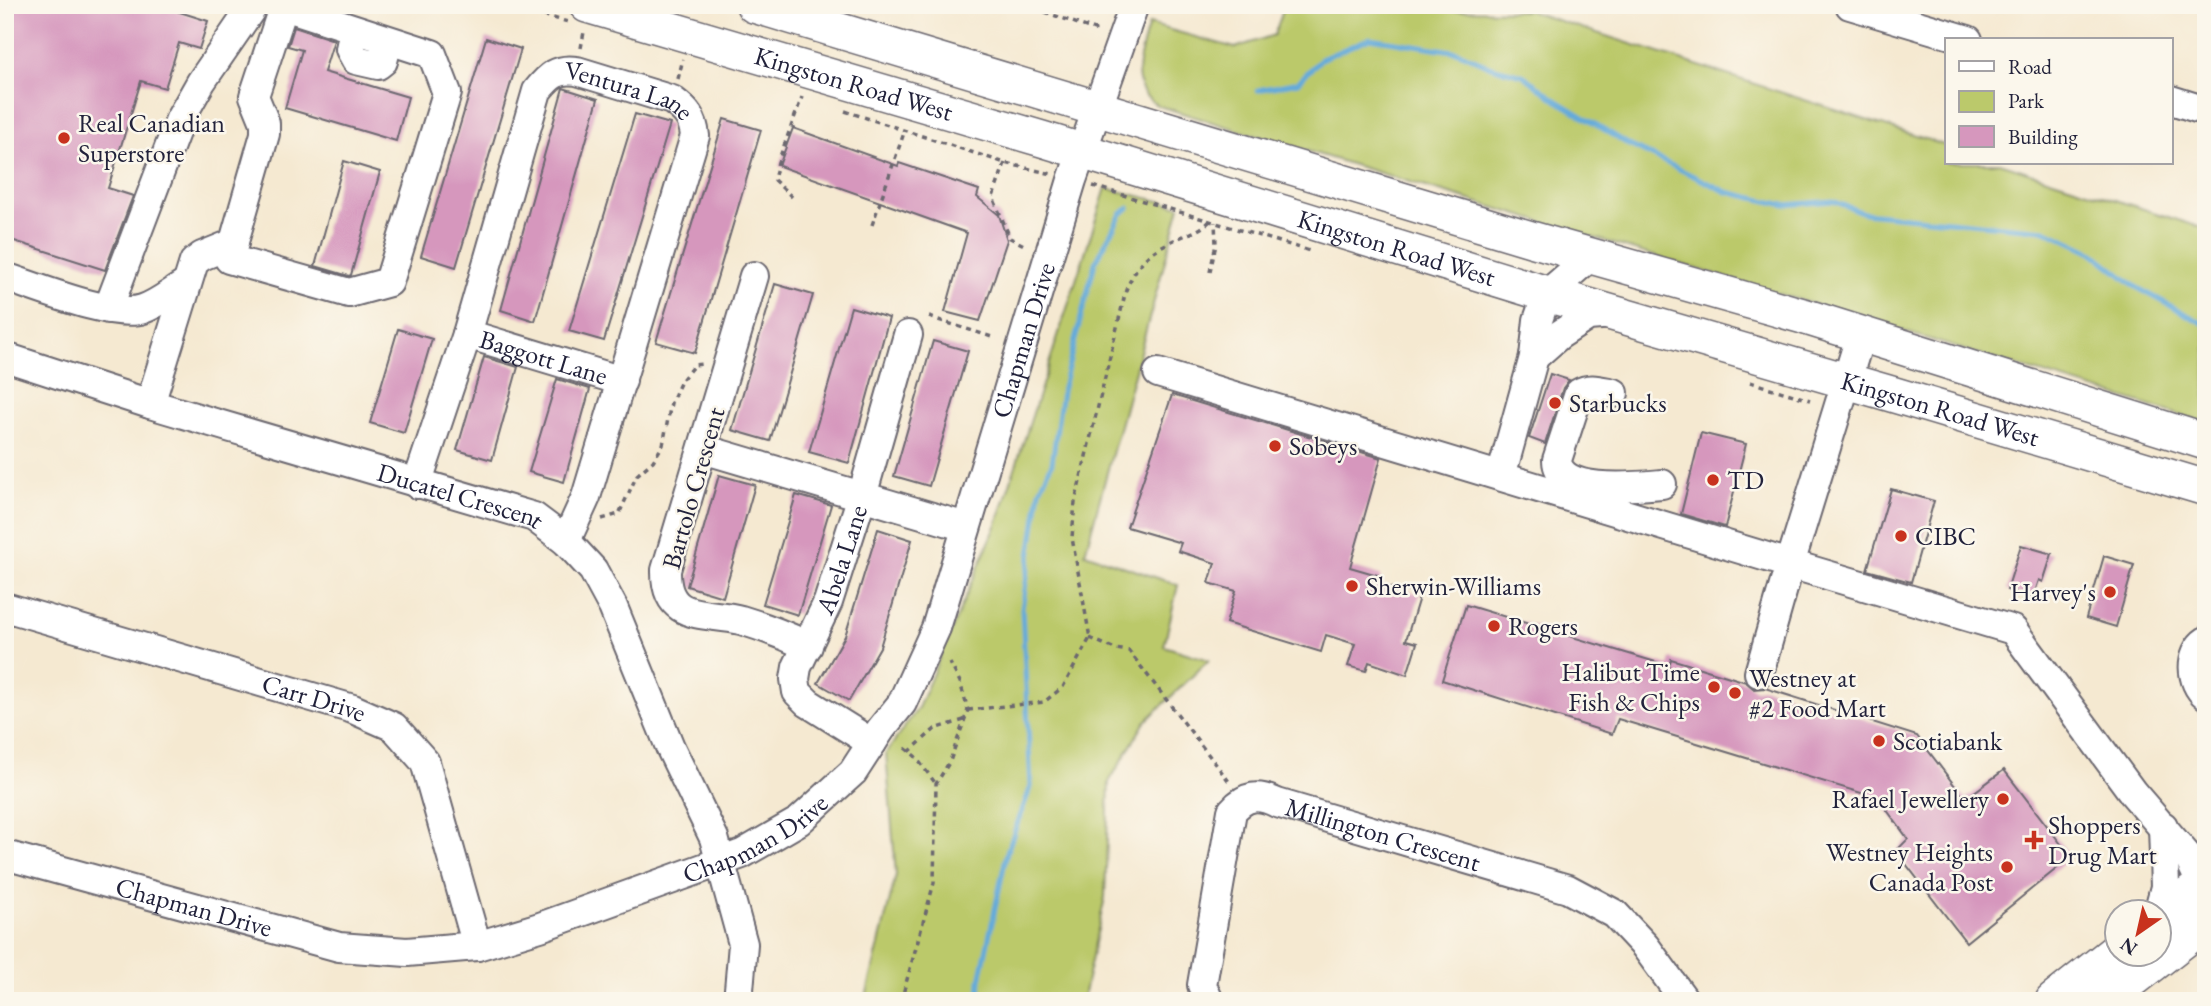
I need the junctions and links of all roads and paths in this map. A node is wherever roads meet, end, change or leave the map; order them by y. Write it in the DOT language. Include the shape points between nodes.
graph roads {
  1 [pos="254,5"];
  2 [pos="587,5"];
  3 [pos="754,5"];
  4 [pos="1026,5"];
  5 [pos="1134,5"];
  6 [pos="1850,5"];
  7 [pos="284,6"];
  8 [pos="1100,32"];
  9 [pos="1961,38"];
  10 [pos="802,97"];
  11 [pos="2172,100"];
  12 [pos="1098,107"];
  13 [pos="2206,111"];
  14 [pos="905,130"];
  15 [pos="1082,152"];
  16 [pos="1005,163"];
  17 [pos="1093,187"];
  18 [pos="792,197"];
  19 [pos="1212,221"];
  20 [pos="872,225"];
  21 [pos="234,243"];
  22 [pos="1026,246"];
  23 [pos="1591,256"];
  24 [pos="1210,272"];
  25 [pos="754,276"];
  26 [pos="5,277"];
  27 [pos="186,284"];
  28 [pos="1547,294"];
  29 [pos="108,309"];
  30 [pos="1614,314"];
  31 [pos="929,317"];
  32 [pos="467,334"];
  33 [pos="1861,334"];
  34 [pos="908,335"];
  35 [pos="995,338"];
  36 [pos="1534,357"];
  37 [pos="5,358"];
  38 [pos="726,372"];
  39 [pos="1158,373"];
  40 [pos="622,381"];
  41 [pos="1846,382"];
  42 [pos="1614,393"];
  43 [pos="150,404"];
  44 [pos="2206,442"];
  45 [pos="703,449"];
  46 [pos="1501,477"];
  47 [pos="417,484"];
  48 [pos="1662,484"];
  49 [pos="2206,488"];
  50 [pos="862,496"];
  51 [pos="589,508"];
  52 [pos="966,527"];
  53 [pos="566,541"];
  54 [pos="1790,564"];
  55 [pos="5,607"];
  56 [pos="1090,638"];
  57 [pos="2206,641"];
  58 [pos="808,646"];
  59 [pos="950,663"];
  60 [pos="1759,673"];
  61 [pos="2206,695"];
  62 [pos="968,709"];
  63 [pos="965,720"];
  64 [pos="872,743"];
  65 [pos="936,784"];
  66 [pos="1243,799"];
  67 [pos="2163,826"];
  68 [pos="5,855"];
  69 [pos="720,863"];
  70 [pos="2204,887"];
  71 [pos="2162,898"];
  72 [pos="2172,909"];
  73 [pos="2206,923"];
  74 [pos="477,946"];
  75 [pos="2102,962"];
  76 [pos="738,1001"];
  77 [pos="901,1001"];
  78 [pos="1209,1001"];
  79 [pos="1685,1001"];
  80 [pos="2053,1001"];
  81 [pos="2105,1001"];
  1 -- 29 [label="street" via="180,119"];
  2 -- 15 [label="main road, Kingston Road West"];
  3 -- 12 [label="main road, Kingston Road West"];
  4 -- 8 [label="path"];
  5 -- 12 [label="street, Chapman Drive"];
  6 -- 9 [label="street"];
  7 -- 21 [label="street" via="254,96 265,134"];
  7 -- 21 [label="street" via="354,30 351,54 364,63 383,61 388,41 432,54 447,93 389,282 349,293 229,259"];
  10 -- 18 [label="path" via="774,180"];
  11 -- 13 [label="street"];
  12 -- 15 [label="street, Chapman Drive"];
  12 -- 23 [label="main road, Kingston Road West"];
  14 -- 20 [label="path"];
  15 -- 28 [label="main road, Kingston Road West"];
  15 -- 52 [label="street, Chapman Drive"];
  16 -- 22 [label="path" via="993,197 1010,238"];
  17 -- 19 [label="path"];
  19 -- 24 [label="path" via="1216,244"];
  19 -- 56 [label="path" via="1159,247 1134,269 1125,290 1075,502 1072,538"];
  21 -- 27 [label="street" via="194,262"];
  23 -- 28 [label="street"];
  23 -- 33 [label="main road, Kingston Road West"];
  25 -- 38 [label="street, Bartolo Crescent"];
  26 -- 29 [label="street"];
  27 -- 29 [label="street" via="142,310"];
  27 -- 43 [label="street"];
  28 -- 30 [label="main road, Kingston Road West"];
  28 -- 36 [label="street" via="1538,320"];
  30 -- 36 [label="street" via="1588,316"];
  30 -- 41 [label="main road, Kingston Road West"];
  31 -- 35 [label="path"];
  32 -- 40 [label="street, Baggott Lane"];
  32 -- 40 [label="street, Ventura Lane" via="537,91 550,75 570,70 672,100 694,120 695,136"];
  32 -- 47 [label="street, Ventura Lane"];
  33 -- 41 [label="street"];
  33 -- 44 [label="main road, Kingston Road West"];
  34 -- 50 [label="street, Abela Lane"];
  36 -- 46 [label="street"];
  37 -- 43 [label="street, Ducatel Crescent"];
  38 -- 45 [label="street, Bartolo Crescent"];
  38 -- 51 [label="path" via="694,365 671,403 663,445 637,475 619,514 604,519"];
  39 -- 46 [label="street"];
  40 -- 51 [label="street, Ventura Lane"];
  41 -- 49 [label="main road, Kingston Road West"];
  41 -- 54 [label="street"];
  42 -- 48 [label="street" via="1586,389 1579,393 1557,468 1562,475 1603,488"];
  43 -- 47 [label="street, Ducatel Crescent"];
  45 -- 50 [label="street"];
  45 -- 58 [label="street, Bartolo Crescent" via="666,570 666,586 685,609 706,617 740,620"];
  46 -- 54 [label="street"];
  47 -- 53 [label="street, Ducatel Crescent" via="534,517"];
  50 -- 52 [label="street"];
  50 -- 58 [label="street, Abela Lane" via="828,602"];
  51 -- 53 [label="street, Ventura Lane"];
  52 -- 64 [label="street, Chapman Drive" via="928,648 902,703"];
  53 -- 69 [label="street, Ducatel Crescent" via="593,570 613,607 670,747 714,838"];
  54 -- 60 [label="street"];
  54 -- 67 [label="street" via="2013,630 2133,793"];
  55 -- 74 [label="street, Carr Drive" via="352,709 394,727 425,762"];
  56 -- 62 [label="path" via="1063,687 1044,702"];
  56 -- 66 [label="path" via="1129,651"];
  57 -- 61 [label="street" via="2194,657 2195,678"];
  58 -- 64 [label="street, Abela Lane" via="797,667 797,692"];
  59 -- 62 [label="path"];
  62 -- 63 [label="path"];
  63 -- 65 [label="path"];
  63 -- 65 [label="path" via="935,729 907,750"];
  64 -- 69 [label="street, Chapman Drive" via="853,772 799,821"];
  65 -- 77 [label="path" via="934,883"];
  66 -- 78 [label="street" via="1232,811 1202,985"];
  66 -- 79 [label="street, Millington Crescent" via="1263,796 1567,889 1615,914"];
  67 -- 70 [label="street" via="2189,858"];
  67 -- 71 [label="street"];
  68 -- 74 [label="street, Chapman Drive" via="339,947 407,952"];
  69 -- 74 [label="street, Chapman Drive"];
  69 -- 76 [label="street, Ducatel Crescent" via="743,944"];
  70 -- 72 [label="main road"];
  73 -- 81 [label="main road"];
  75 -- 80 [label="main road"];
}
